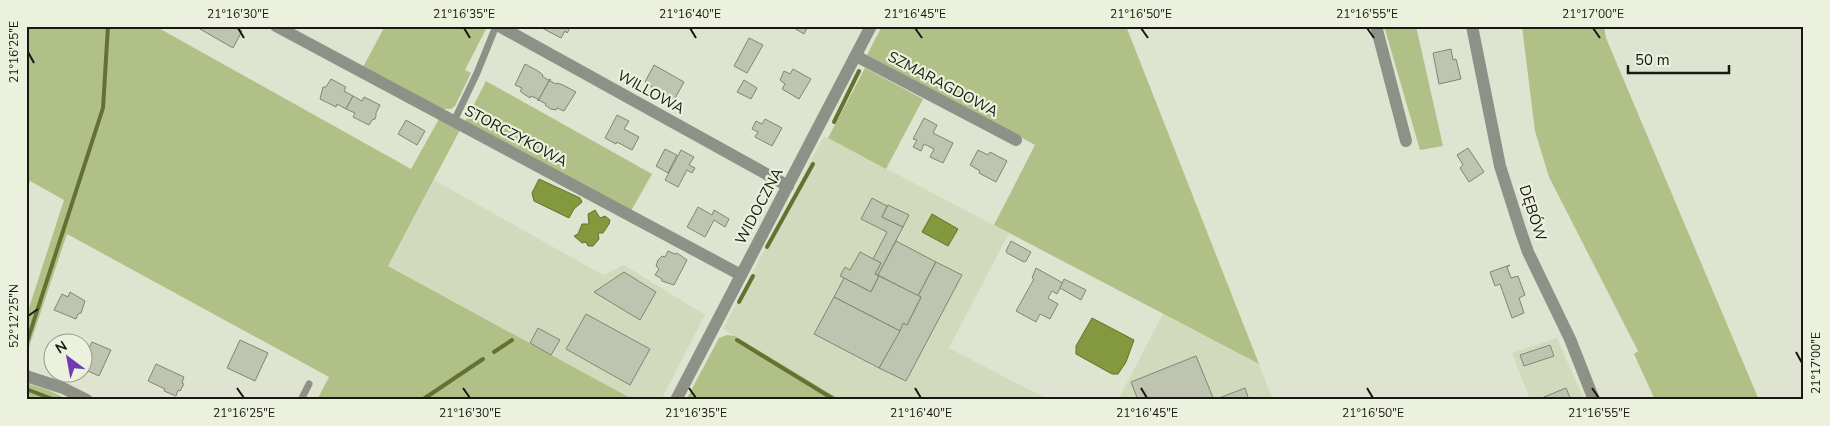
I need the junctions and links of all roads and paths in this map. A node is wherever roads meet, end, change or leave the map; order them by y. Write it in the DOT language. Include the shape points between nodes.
graph roads {
  1 [pos="276,26"];
  2 [pos="498,26"];
  3 [pos="871,26"];
  4 [pos="1376,26"];
  5 [pos="1472,26"];
  6 [pos="856,56"];
  7 [pos="454,121"];
  8 [pos="1016,140"];
  9 [pos="1406,141"];
  10 [pos="788,186"];
  11 [pos="741,275"];
  12 [pos="26,376"];
  13 [pos="309,384"];
  14 [pos="87,400"];
  15 [pos="300,400"];
  16 [pos="676,400"];
  17 [pos="1594,400"];
  1 -- 7 [label="street, STORCZYKOWA"];
  2 -- 7 [label="lane"];
  2 -- 10 [label="street, WILLOWA"];
  3 -- 6 [label="street, WIDOCZNA"];
  4 -- 9 [label="street"];
  5 -- 17 [label="street, DĘBÓW" via="1500,166 1521,232"];
  6 -- 8 [label="street, SZMARAGDOWA"];
  6 -- 10 [label="street, WIDOCZNA"];
  7 -- 11 [label="street, STORCZYKOWA"];
  10 -- 11 [label="street, WIDOCZNA"];
  11 -- 16 [label="street, WIDOCZNA"];
  12 -- 14 [label="street"];
  13 -- 15 [label="lane"];
}
